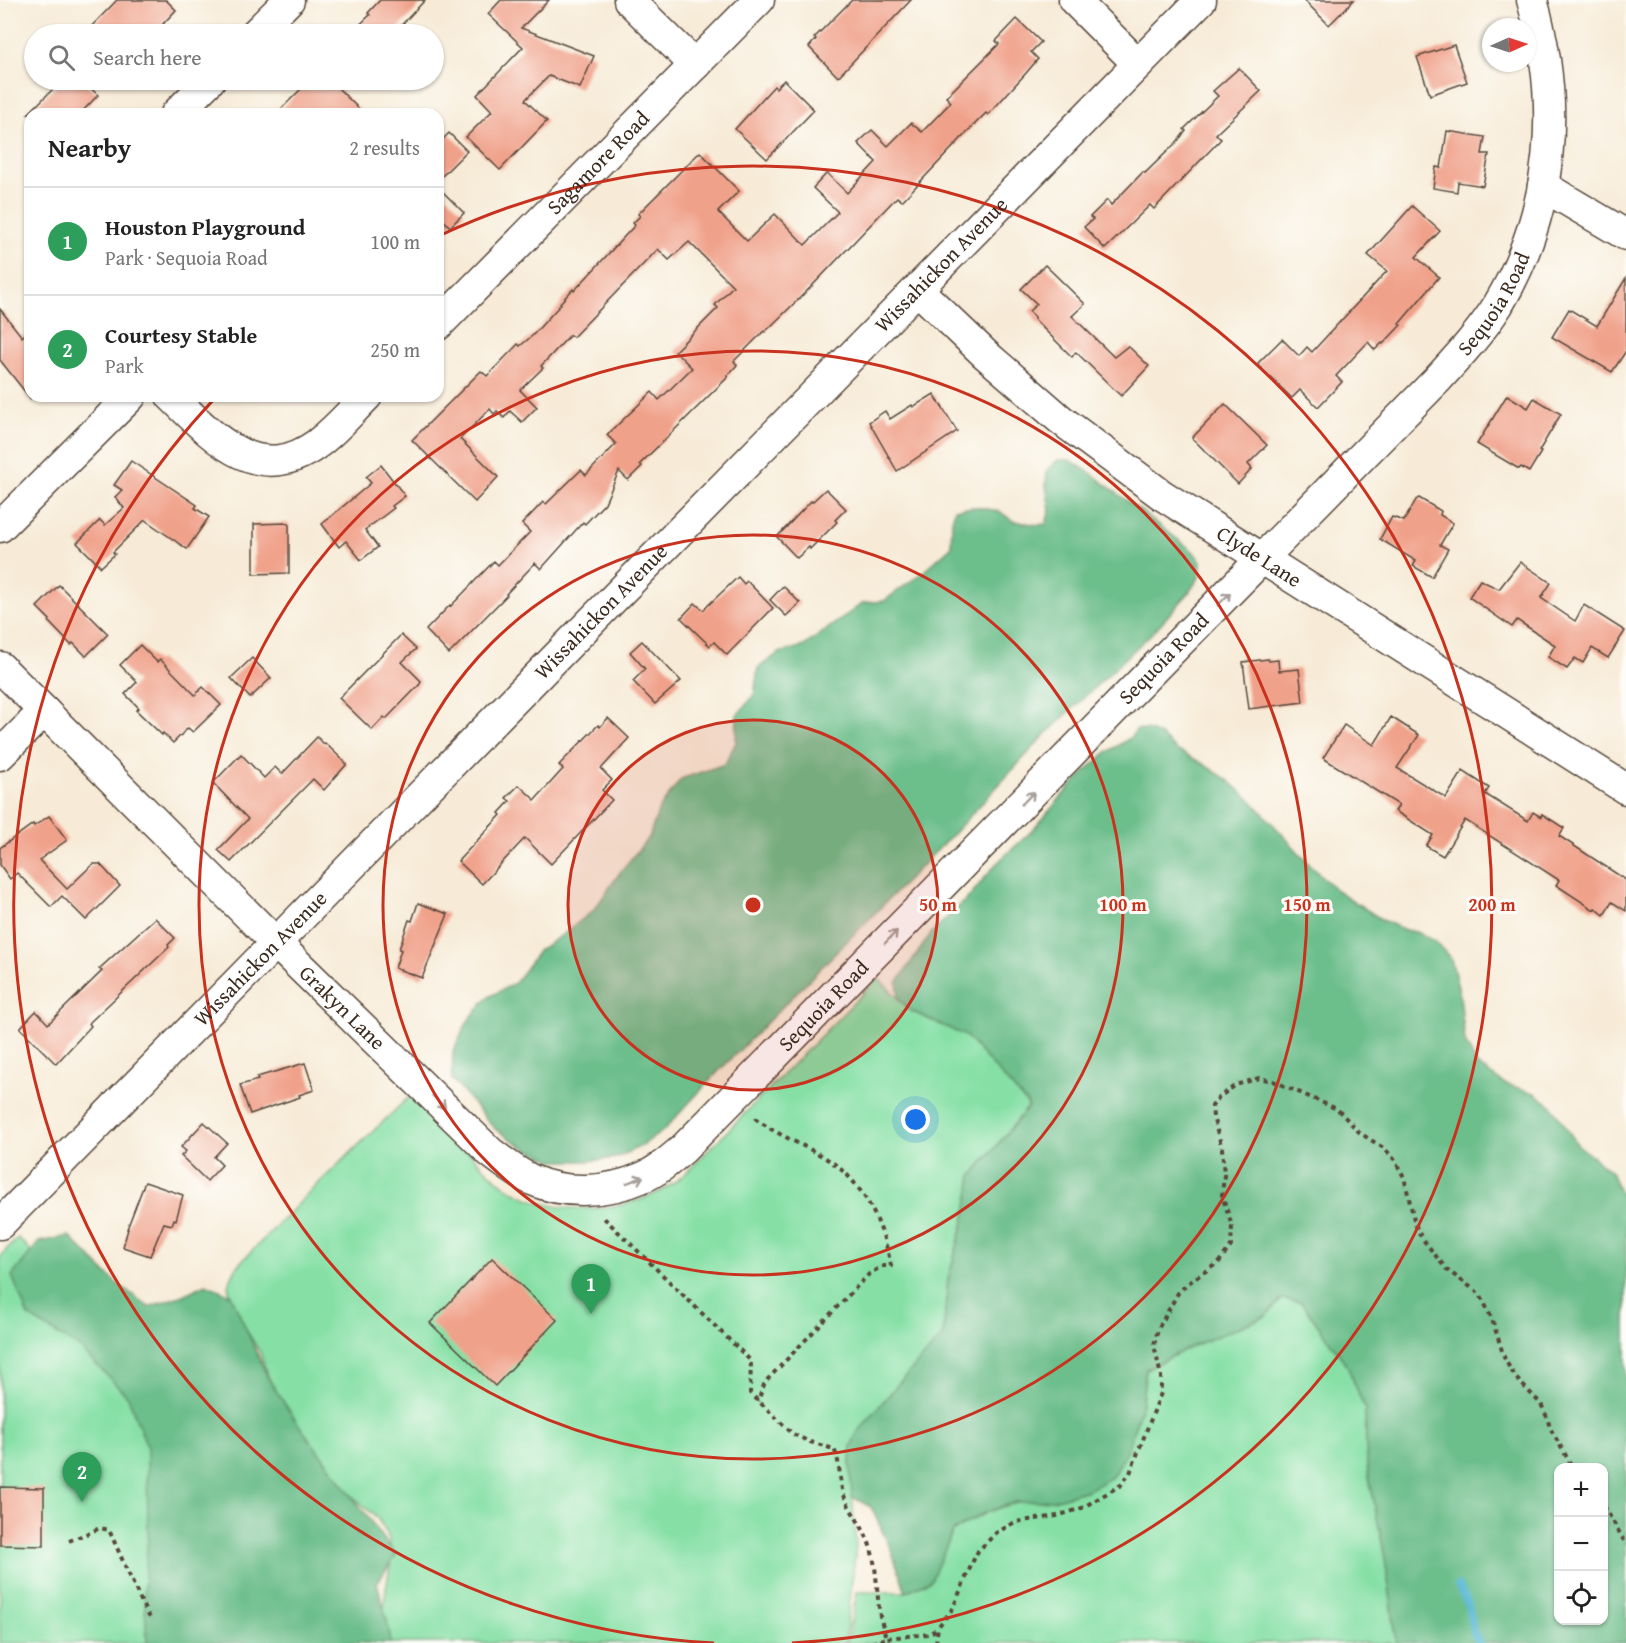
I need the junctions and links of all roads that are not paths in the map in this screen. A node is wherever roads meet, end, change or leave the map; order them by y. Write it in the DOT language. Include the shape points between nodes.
graph roads {
  1 [pos="289,0"];
  2 [pos="629,0"];
  3 [pos="759,0"];
  4 [pos="1074,0"];
  5 [pos="1201,0"];
  6 [pos="1532,0"];
  7 [pos="265,24"];
  8 [pos="1138,64"];
  9 [pos="694,65"];
  10 [pos="200,90"];
  11 [pos="182,108"];
  12 [pos="1543,186"];
  13 [pos="1626,235"];
  14 [pos="918,290"];
  15 [pos="444,319"];
  16 [pos="125,402"];
  17 [pos="177,402"];
  18 [pos="361,402"];
  19 [pos="0,527"];
  20 [pos="1262,559"];
  21 [pos="0,667"];
  22 [pos="44,711"];
  23 [pos="0,755"];
  24 [pos="1626,789"];
  25 [pos="276,943"];
  26 [pos="577,1189"];
  27 [pos="0,1224"];
  1 -- 7 [label="street"];
  2 -- 9 [label="street"];
  3 -- 9 [label="street, Sagamore Road"];
  4 -- 8 [label="street"];
  5 -- 8 [label="street, Wissahickon Avenue"];
  6 -- 12 [label="street, Sequoia Road" via="1549,86 1549,138"];
  8 -- 14 [label="street, Wissahickon Avenue"];
  9 -- 15 [label="street, Sagamore Road"];
  10 -- 11 [label="street"];
  12 -- 13 [label="street"];
  12 -- 20 [label="street, Sequoia Road" via="1512,277 1479,332"];
  14 -- 20 [label="street, Clyde Lane" via="1077,433 1162,495"];
  14 -- 25 [label="street, Wissahickon Avenue"];
  16 -- 19 [label="street"];
  17 -- 18 [label="street" via="228,448 265,459 283,459 316,445"];
  20 -- 24 [label="street, Clyde Lane"];
  26 -- 20 [label="street, Sequoia Road, one-way" via="602,1189 642,1178 683,1149"];
  21 -- 22 [label="street, Grakyn Lane"];
  22 -- 23 [label="street"];
  22 -- 25 [label="street, Grakyn Lane"];
  25 -- 26 [label="street, Grakyn Lane, one-way" via="490,1152 533,1180"];
  25 -- 27 [label="street, Wissahickon Avenue"];
}
